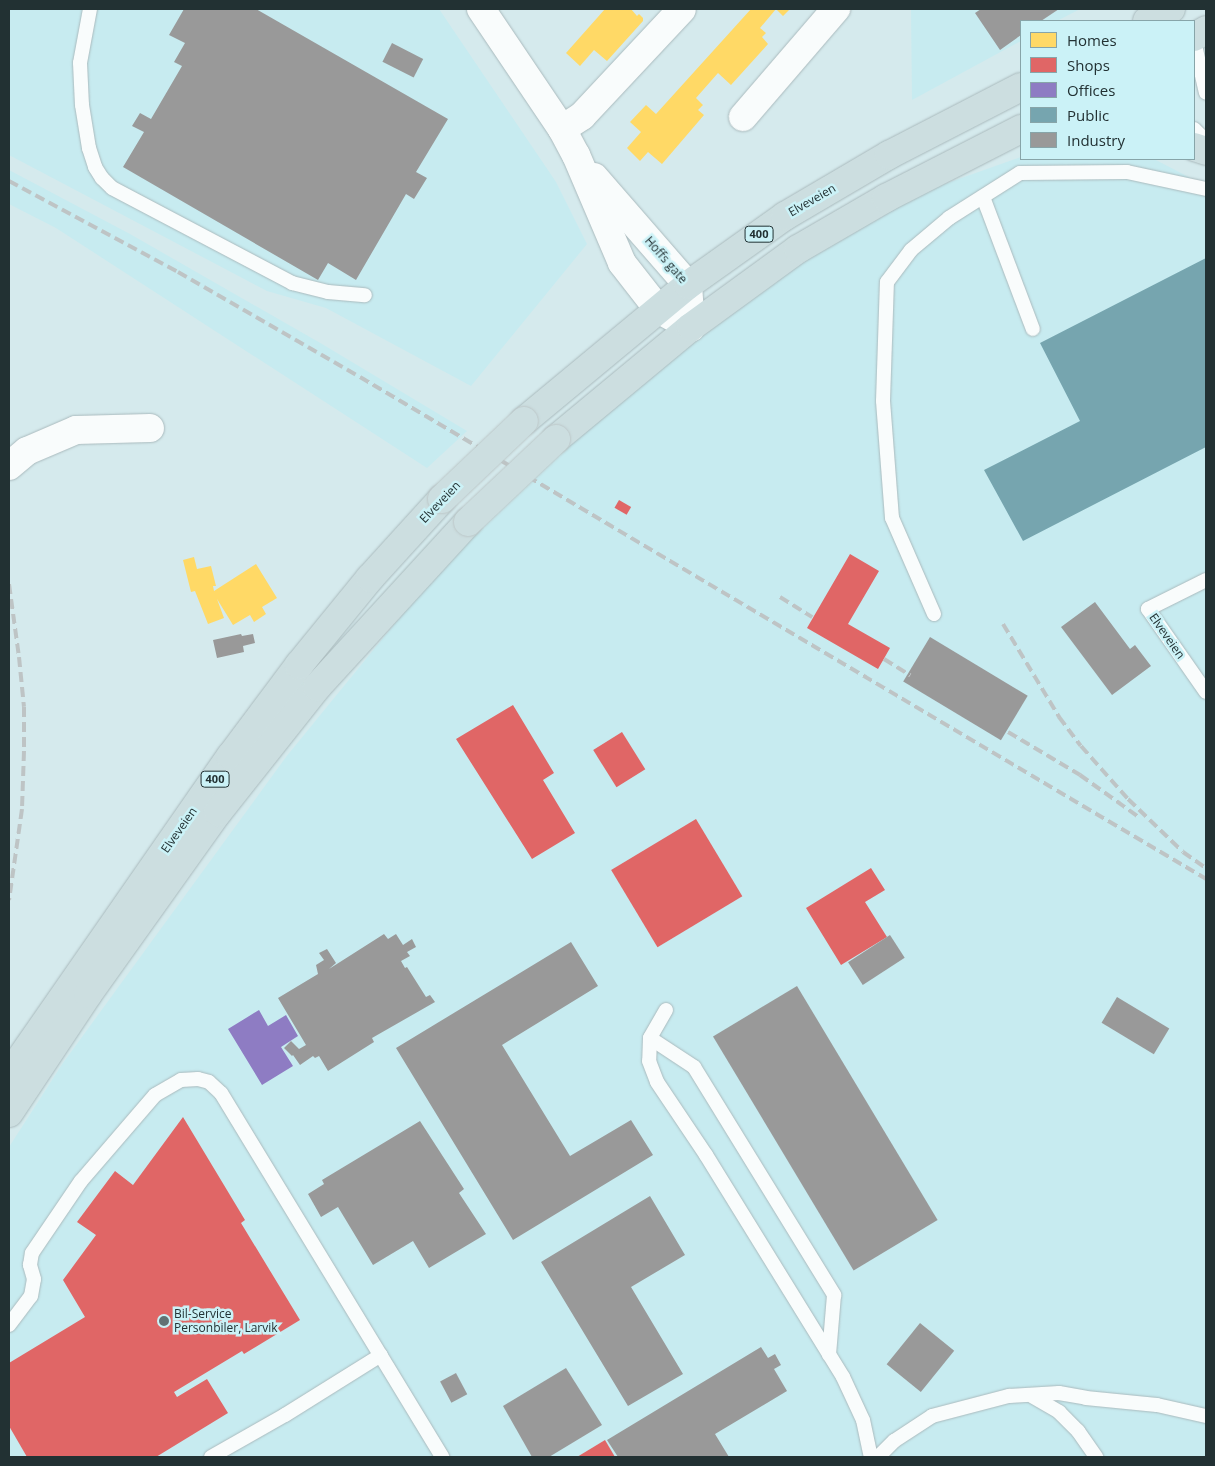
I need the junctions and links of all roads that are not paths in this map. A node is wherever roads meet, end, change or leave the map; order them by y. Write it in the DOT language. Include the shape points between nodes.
graph roads {
  1 [pos="90,9"];
  2 [pos="481,9"];
  3 [pos="682,9"];
  4 [pos="836,9"];
  5 [pos="1206,30"];
  6 [pos="1195,36"];
  7 [pos="1195,45"];
  8 [pos="1020,87"];
  9 [pos="1206,93"];
  10 [pos="743,117"];
  11 [pos="562,129"];
  12 [pos="1195,130"];
  13 [pos="1017,134"];
  14 [pos="1206,141"];
  15 [pos="576,155"];
  16 [pos="1206,189"];
  17 [pos="983,197"];
  18 [pos="688,285"];
  19 [pos="365,295"];
  20 [pos="658,309"];
  21 [pos="691,327"];
  22 [pos="1033,329"];
  23 [pos="150,428"];
  24 [pos="9,466"];
  25 [pos="1206,580"];
  26 [pos="934,614"];
  27 [pos="1206,692"];
  28 [pos="666,1010"];
  29 [pos="650,1038"];
  30 [pos="9,1075"];
  31 [pos="9,1112"];
  32 [pos="9,1325"];
  33 [pos="829,1355"];
  34 [pos="381,1356"];
  35 [pos="1030,1395"];
  36 [pos="1206,1416"];
  37 [pos="438,1456"];
  38 [pos="211,1457"];
  39 [pos="871,1457"];
  40 [pos="878,1457"];
  41 [pos="1096,1457"];
  1 -- 19 [label="lane" via="80,63 82,105 89,148 102,178 112,188 292,283 328,292"];
  2 -- 11 [label="main road, Hoffs gate"];
  3 -- 11 [label="main road" via="582,116"];
  4 -- 10 [label="main road"];
  5 -- 6 [label="highway"];
  7 -- 9 [label="lane"];
  8 -- 18 [label="highway, Elveveien / 400" via="889,155 784,216"];
  11 -- 15 [label="main road, Hoffs gate"];
  12 -- 14 [label="lane"];
  13 -- 21 [label="highway, Elveveien / 400" via="886,198 798,249"];
  15 -- 18 [label="main road, Hoffs gate"];
  15 -- 20 [label="main road, Hoffs gate" via="622,262"];
  16 -- 17 [label="lane" via="1127,172 1020,173"];
  17 -- 22 [label="lane"];
  17 -- 26 [label="lane" via="949,218 911,250 887,282 883,401 892,518"];
  18 -- 20 [label="highway, Elveveien / 400"];
  18 -- 21 [label="main road, Hoffs gate"];
  20 -- 21 [label="main road, Hoffs gate"];
  20 -- 30 [label="highway, Elveveien / 400, bridge" via="524,421 442,499 370,578 225,764"];
  21 -- 31 [label="highway, Elveveien / 400, bridge" via="556,439 468,522 317,687 218,812 88,994"];
  23 -- 24 [label="main road" via="76,430 27,451"];
  25 -- 27 [label="lane, Elveveien" via="1148,609"];
  28 -- 29 [label="lane"];
  29 -- 33 [label="lane" via="650,1061 658,1082"];
  29 -- 33 [label="lane" via="694,1067 834,1295"];
  32 -- 34 [label="lane" via="31,1296 34,1279 30,1265 32,1254 81,1181 155,1096 181,1080 198,1079 209,1082 222,1093"];
  33 -- 39 [label="lane" via="863,1420"];
  34 -- 37 [label="lane"];
  34 -- 38 [label="lane"];
  35 -- 36 [label="lane" via="1059,1393 1158,1405"];
  35 -- 40 [label="lane" via="1009,1396 932,1416 894,1441"];
  35 -- 41 [label="lane" via="1059,1412"];
}
